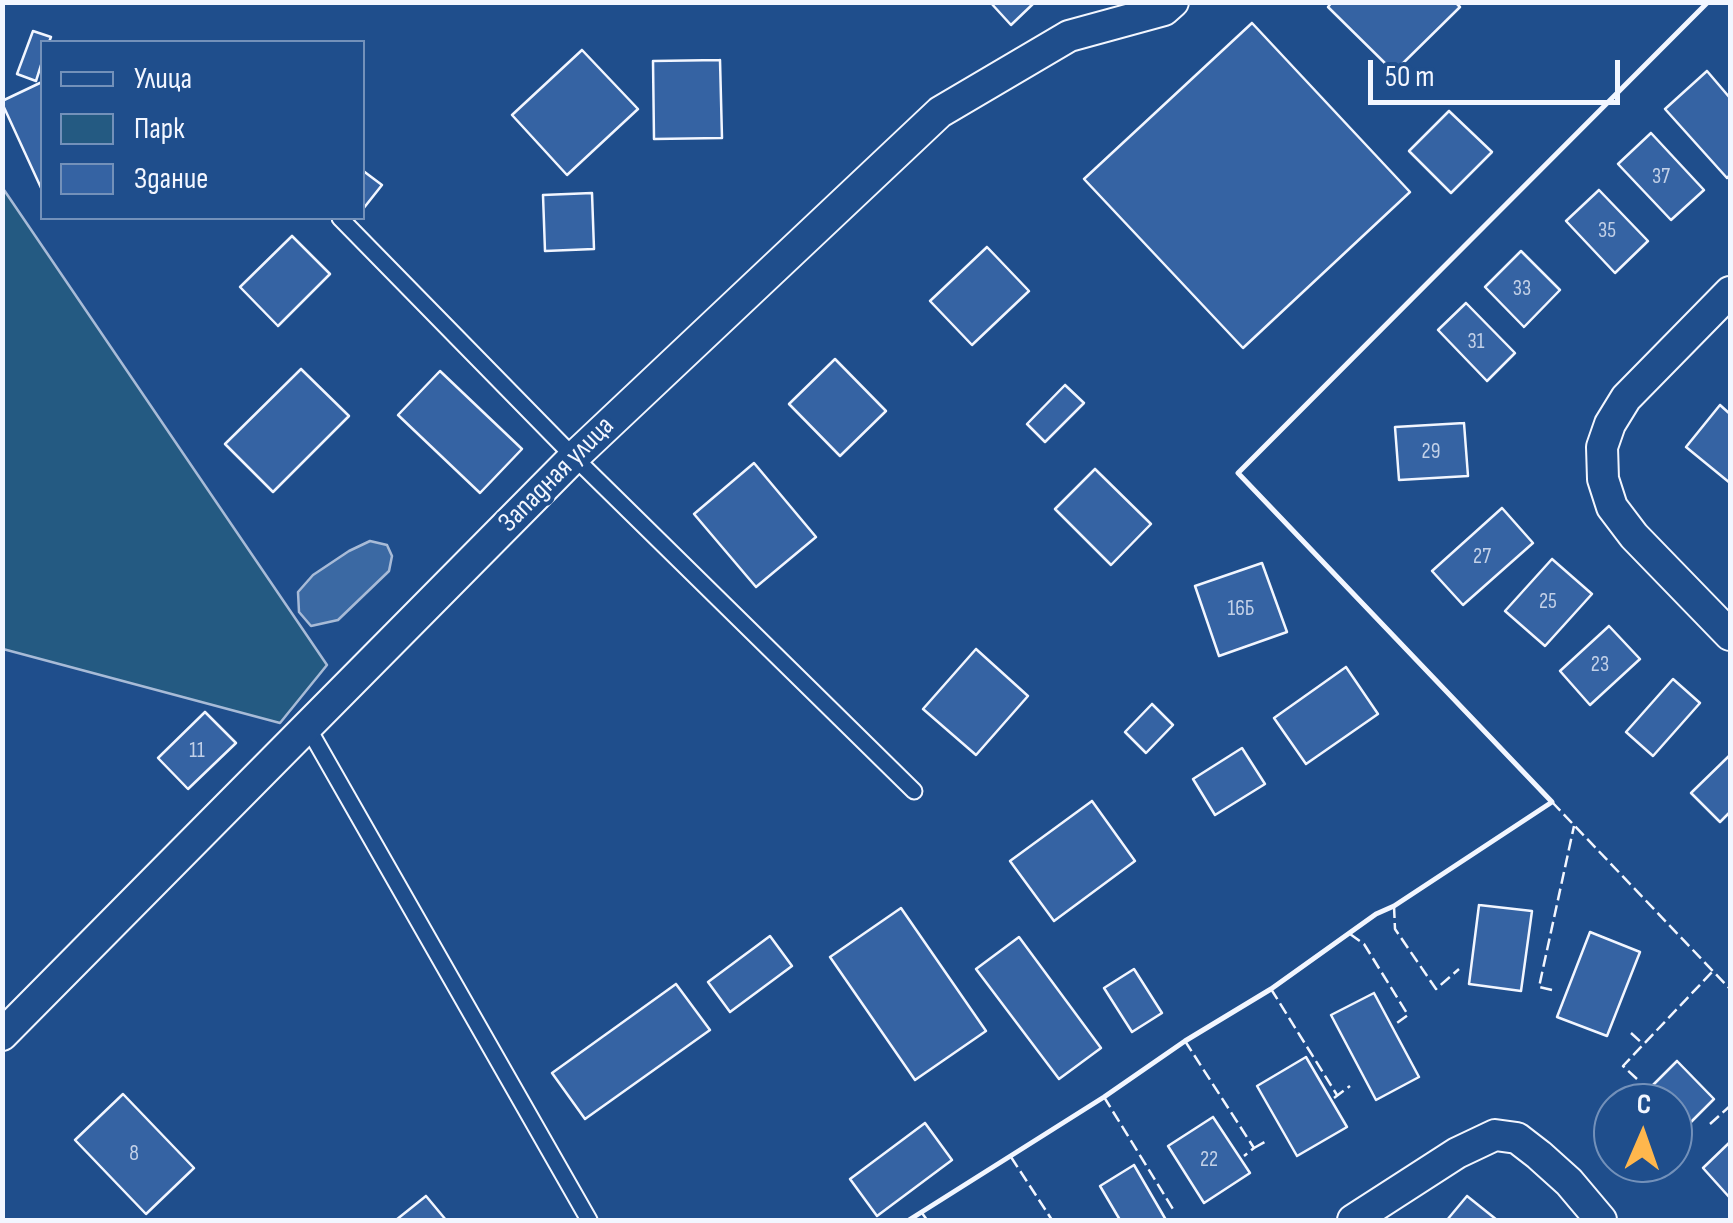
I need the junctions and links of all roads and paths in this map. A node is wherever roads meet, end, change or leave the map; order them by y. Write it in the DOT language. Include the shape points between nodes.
graph roads {
  1 [pos="1173,2"];
  2 [pos="342,220"];
  3 [pos="1730,292"];
  4 [pos="574,456"];
  5 [pos="1730,635"];
  6 [pos="307,726"];
  7 [pos="914,791"];
  8 [pos="2,1035"];
  9 [pos="589,1220"];
  10 [pos="1353,1220"];
  11 [pos="1602,1220"];
  1 -- 4 [label="street, Западная улица" via="1069,36 940,112"];
  2 -- 4 [label="lane"];
  3 -- 5 [label="street" via="1626,398 1602,447 1612,507"];
  4 -- 6 [label="street, Западная улица"];
  4 -- 7 [label="lane"];
  6 -- 8 [label="street, Западная улица"];
  6 -- 9 [label="lane"];
  10 -- 11 [label="street" via="1495,1135 1517,1138 1539,1155"];
}
